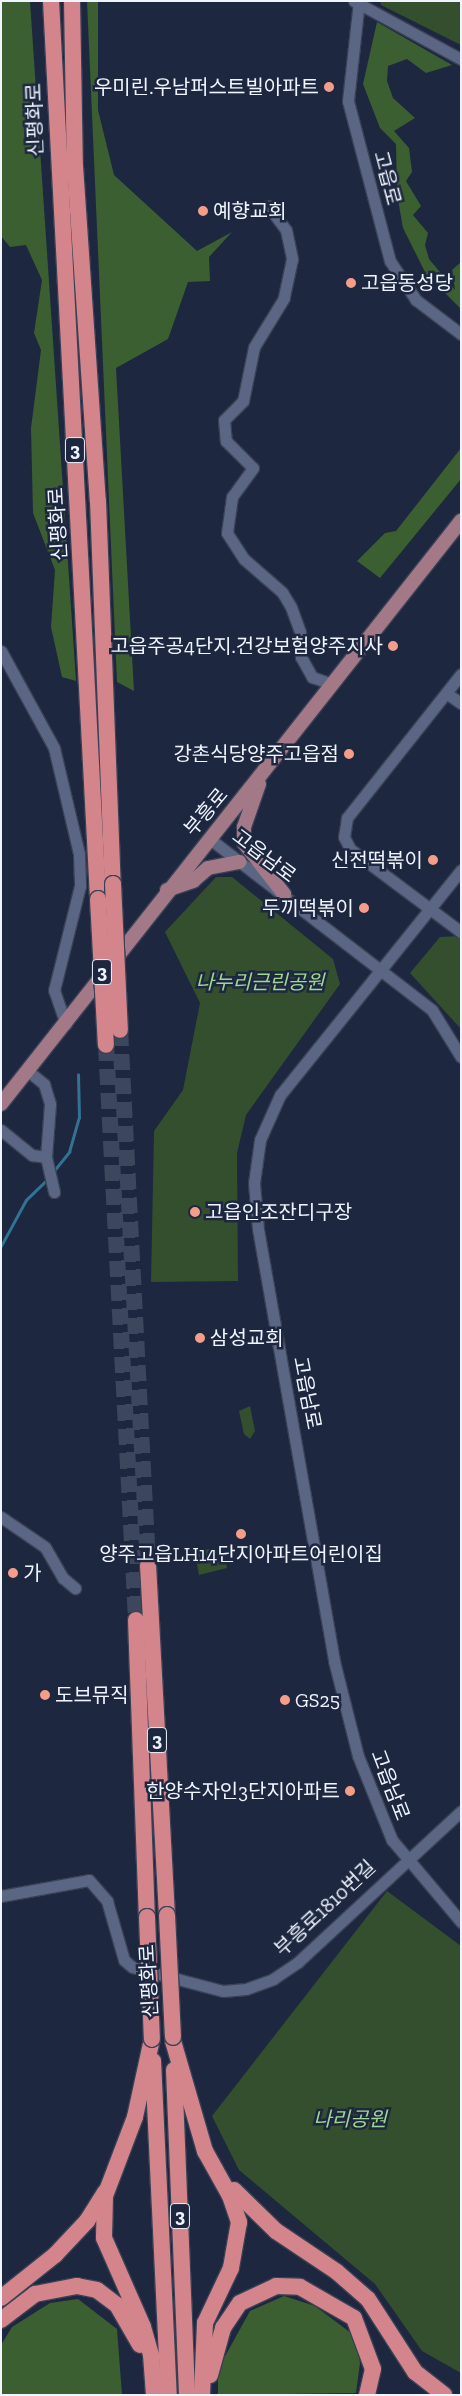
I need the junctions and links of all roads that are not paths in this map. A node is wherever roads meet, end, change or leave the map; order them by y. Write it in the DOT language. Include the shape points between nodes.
graph roads {
  1 [pos="44,1"];
  2 [pos="51,1"];
  3 [pos="72,1"];
  4 [pos="357,2"];
  5 [pos="461,59"];
  6 [pos="55,87"];
  7 [pos="268,206"];
  8 [pos="461,334"];
  9 [pos="461,521"];
  10 [pos="1,651"];
  11 [pos="461,674"];
  12 [pos="332,684"];
  13 [pos="446,693"];
  14 [pos="461,703"];
  15 [pos="261,776"];
  16 [pos="210,839"];
  17 [pos="239,862"];
  18 [pos="461,870"];
  19 [pos="166,891"];
  20 [pos="284,894"];
  21 [pos="428,910"];
  22 [pos="461,932"];
  23 [pos="380,968"];
  24 [pos="66,1024"];
  25 [pos="120,1030"];
  26 [pos="106,1045"];
  27 [pos="461,1056"];
  28 [pos="28,1071"];
  29 [pos="1,1104"];
  30 [pos="1,1130"];
  31 [pos="46,1157"];
  32 [pos="54,1192"];
  33 [pos="1,1517"];
  34 [pos="148,1566"];
  35 [pos="75,1588"];
  36 [pos="136,1620"];
  37 [pos="461,1811"];
  38 [pos="404,1860"];
  39 [pos="1,1896"];
  40 [pos="461,1922"];
  41 [pos="152,2039"];
  42 [pos="173,2039"];
  43 [pos="210,2161"];
  44 [pos="111,2182"];
  45 [pos="1,2298"];
  46 [pos="1,2320"];
  47 [pos="154,2395"];
  48 [pos="169,2395"];
  49 [pos="187,2395"];
  50 [pos="202,2395"];
  51 [pos="208,2395"];
  52 [pos="367,2395"];
  53 [pos="444,2395"];
  1 -- 6 [label="highway"];
  2 -- 6 [label="highway, 신평화로 / 3"];
  3 -- 25 [label="highway, 신평화로 / 3, bridge" via="75,166 98,500"];
  4 -- 5 [label="street"];
  4 -- 8 [label="street, 고읍로" via="348,101 390,261 416,300"];
  6 -- 26 [label="highway, 신평화로 / 3, bridge"];
  7 -- 12 [label="street" via="286,230 292,259 284,298 254,347 243,401 224,420 226,440 253,468 232,497 227,534 244,559 282,592 291,607 300,632 301,657 312,677"];
  9 -- 12 [label="main road, 부흥로"];
  10 -- 24 [label="street" via="54,748 79,854 80,886 54,990"];
  11 -- 13 [label="street"];
  12 -- 15 [label="main road, 부흥로"];
  13 -- 14 [label="street"];
  13 -- 21 [label="street" via="347,818 344,837 350,849"];
  15 -- 16 [label="main road, 부흥로"];
  15 -- 20 [label="main road" via="244,827 244,843"];
  16 -- 17 [label="street, 고읍남로"];
  16 -- 19 [label="main road, 부흥로"];
  17 -- 19 [label="main road" via="208,868 193,881"];
  17 -- 20 [label="street, 고읍남로"];
  18 -- 21 [label="street"];
  19 -- 24 [label="main road, 부흥로"];
  20 -- 23 [label="street, 고읍남로"];
  21 -- 22 [label="street"];
  21 -- 23 [label="street"];
  23 -- 27 [label="street" via="432,1010"];
  23 -- 38 [label="street, 고읍남로" via="280,1095 260,1140 254,1196 334,1661 368,1789"];
  24 -- 28 [label="main road, 부흥로"];
  28 -- 29 [label="main road, 부흥로"];
  28 -- 31 [label="street" via="44,1084 50,1104"];
  30 -- 31 [label="street" via="32,1155"];
  31 -- 32 [label="street"];
  33 -- 35 [label="street" via="45,1547 63,1578"];
  34 -- 42 [label="highway, 신평화로 / 3, bridge"];
  36 -- 41 [label="highway, 신평화로 / 3, bridge"];
  37 -- 38 [label="street"];
  38 -- 39 [label="street, 부흥로1810번길" via="298,1962 273,1979 238,1990 186,1984 132,1967 124,1960 107,1901 89,1880"];
  38 -- 40 [label="street, 고읍남로"];
  41 -- 44 [label="highway" via="135,2117"];
  41 -- 48 [label="highway, 신평화로 / 3"];
  42 -- 43 [label="highway"];
  42 -- 49 [label="highway, 신평화로 / 3"];
  43 -- 50 [label="highway" via="239,2222 231,2268 205,2323"];
  43 -- 53 [label="highway" via="253,2211 368,2299 415,2372"];
  44 -- 45 [label="highway" via="87,2221"];
  44 -- 47 [label="highway" via="106,2196 104,2238 143,2327 151,2355"];
  46 -- 47 [label="highway" via="35,2294 77,2286 97,2290 117,2305 139,2342"];
  51 -- 52 [label="highway" via="212,2357 223,2328 240,2303 276,2286 300,2287 354,2318 373,2369"];
}
